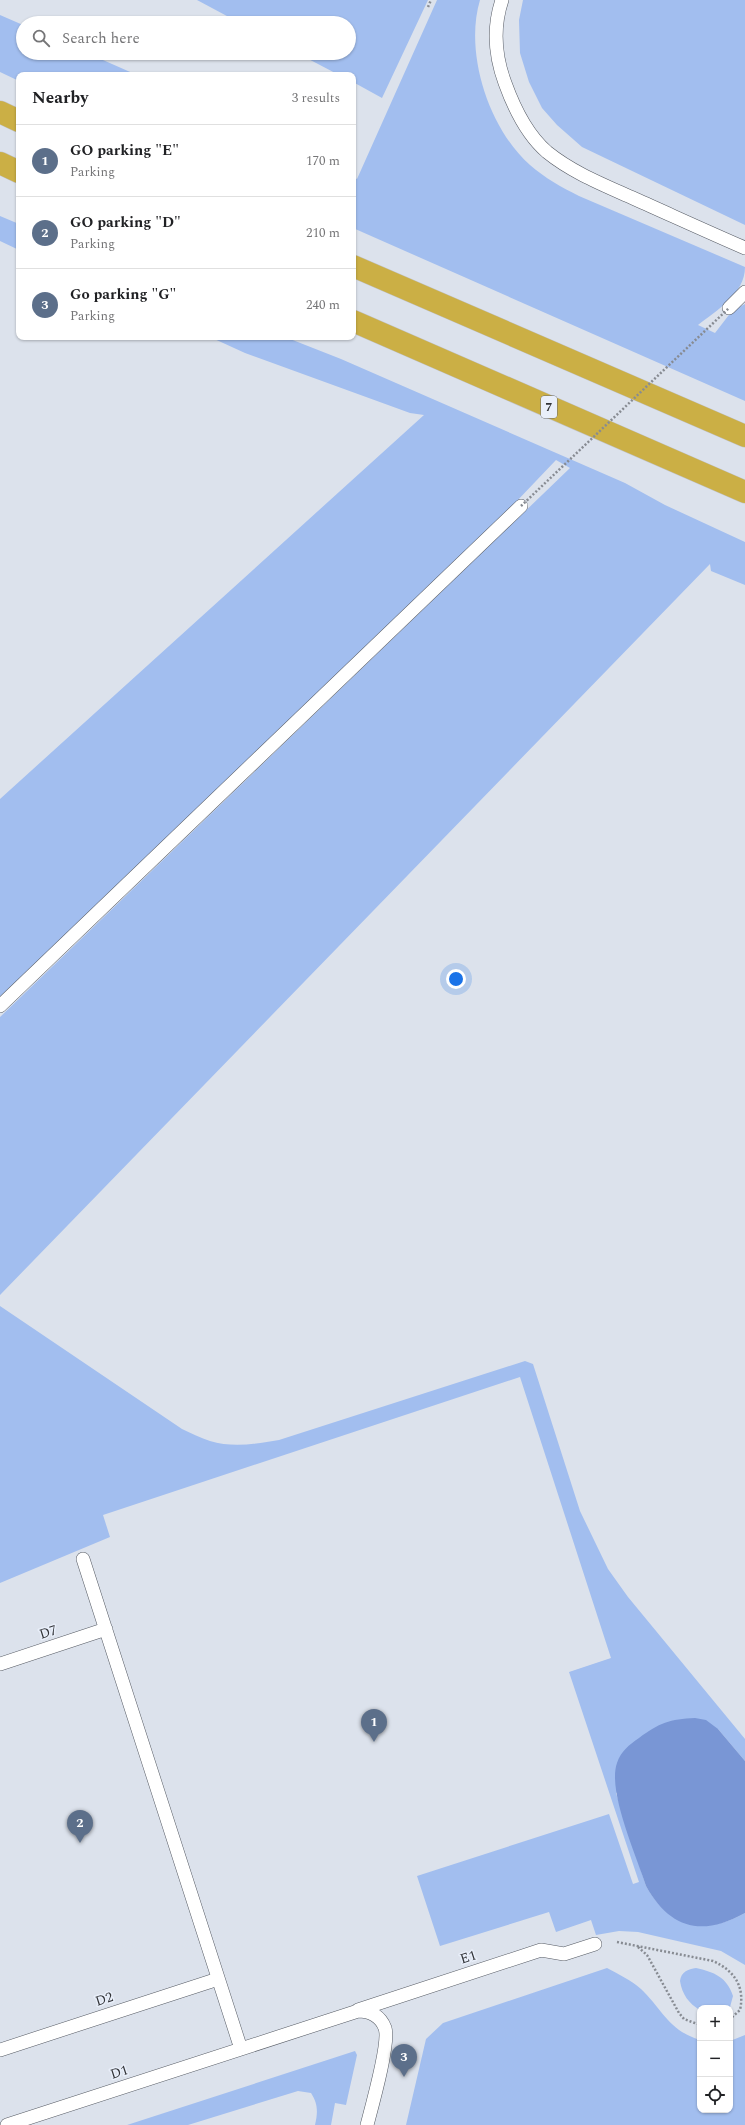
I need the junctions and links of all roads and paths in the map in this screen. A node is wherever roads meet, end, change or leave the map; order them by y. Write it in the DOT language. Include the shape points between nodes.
graph roads {
  1 [pos="431,0"];
  2 [pos="502,0"];
  3 [pos="428,7"];
  4 [pos="0,112"];
  5 [pos="16,120"];
  6 [pos="0,163"];
  7 [pos="16,171"];
  8 [pos="745,248"];
  9 [pos="356,267"];
  10 [pos="745,292"];
  11 [pos="729,308"];
  12 [pos="356,322"];
  13 [pos="745,436"];
  14 [pos="745,492"];
  15 [pos="521,506"];
  16 [pos="0,1006"];
  17 [pos="83,1559"];
  18 [pos="106,1629"];
  19 [pos="0,1664"];
  20 [pos="595,1944"];
  21 [pos="218,1979"];
  22 [pos="352,2012"];
  23 [pos="733,2016"];
  24 [pos="697,2024"];
  25 [pos="241,2049"];
  26 [pos="0,2050"];
  27 [pos="6,2125"];
  28 [pos="367,2125"];
  1 -- 3 [label="path"];
  2 -- 8 [label="lane" via="496,30 501,73 519,116 546,151 583,176"];
  4 -- 5 [label="highway"];
  6 -- 7 [label="highway"];
  9 -- 13 [label="highway"];
  10 -- 11 [label="lane"];
  11 -- 15 [label="path, bridge"];
  12 -- 14 [label="highway, 7"];
  15 -- 16 [label="lane"];
  17 -- 18 [label="lane"];
  18 -- 19 [label="lane, D7"];
  18 -- 21 [label="lane"];
  20 -- 22 [label="lane, E1" via="564,1954 541,1950"];
  21 -- 25 [label="lane"];
  21 -- 26 [label="lane, D2"];
  22 -- 25 [label="lane, E1"];
  22 -- 28 [label="lane, E1" via="370,2013 380,2019 386,2034"];
  23 -- 24 [label="path" via="740,2010 744,1993 733,1974 723,1966 713,1961 636,1945 647,1955 679,2013 684,2019"];
  25 -- 27 [label="lane, D1"];
}
